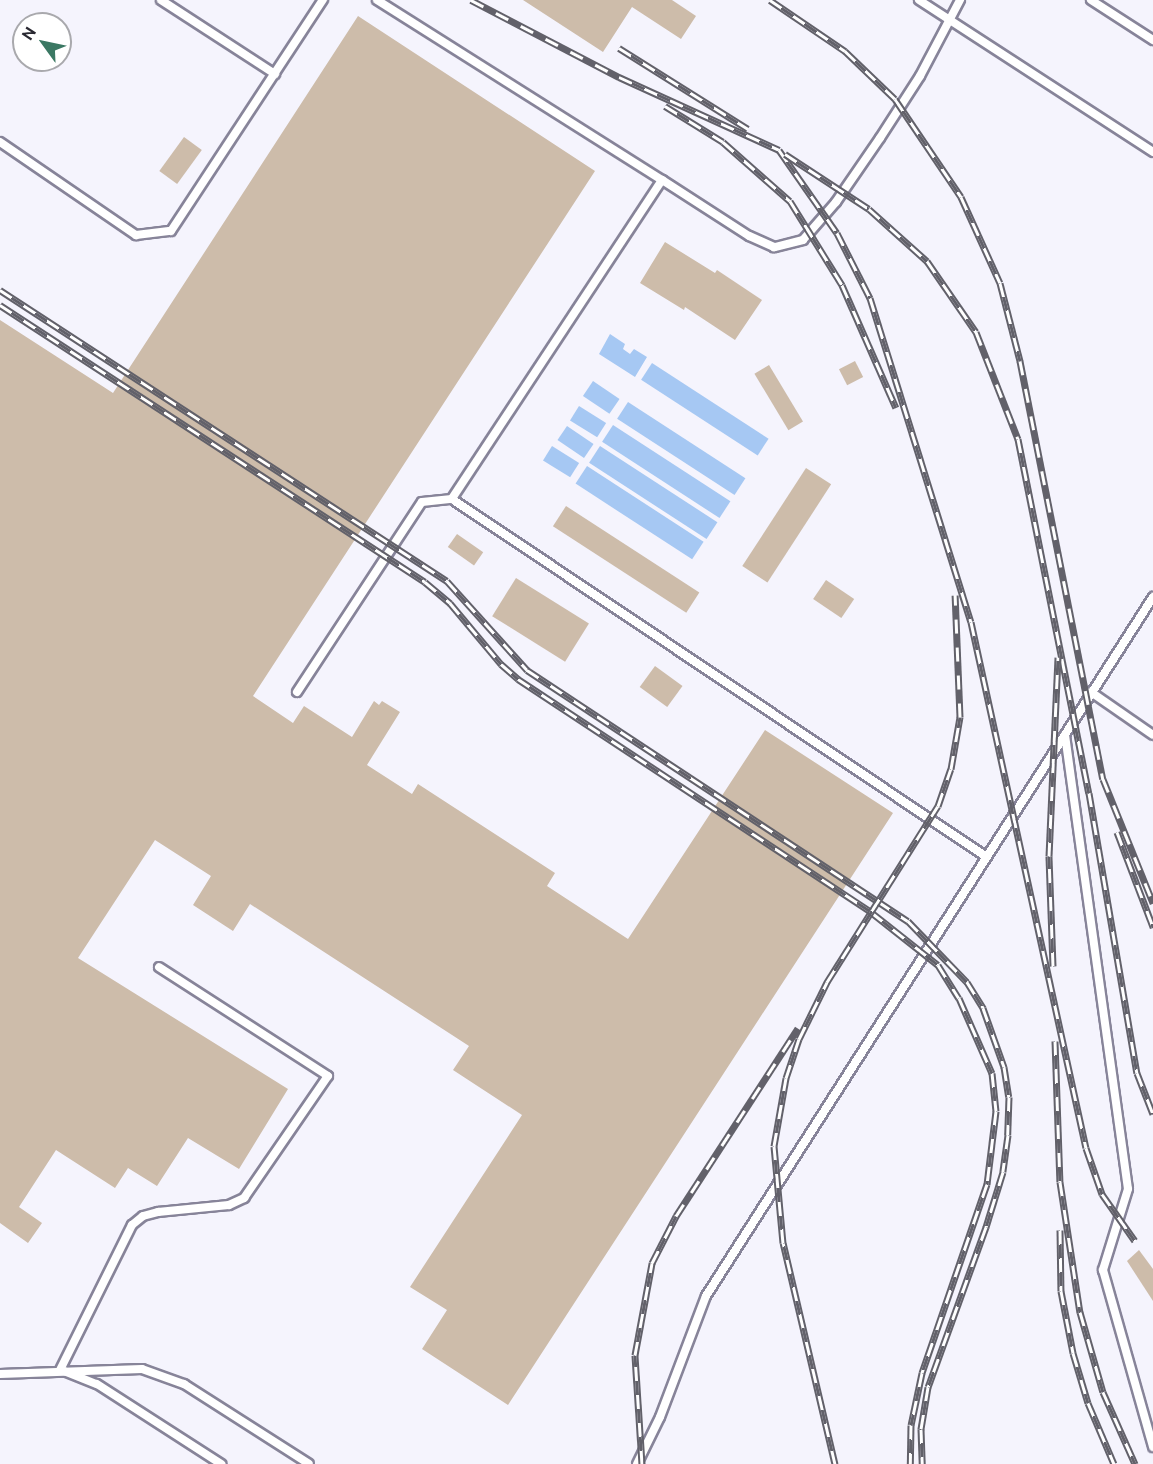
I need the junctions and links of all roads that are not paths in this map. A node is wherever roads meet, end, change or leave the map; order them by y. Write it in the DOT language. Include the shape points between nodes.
graph roads {
  1 [pos="161,0"];
  2 [pos="323,0"];
  3 [pos="377,0"];
  4 [pos="919,0"];
  5 [pos="960,0"];
  6 [pos="1091,0"];
  7 [pos="950,21"];
  8 [pos="1153,40"];
  9 [pos="274,74"];
  10 [pos="0,142"];
  11 [pos="1153,152"];
  12 [pos="662,180"];
  13 [pos="452,499"];
  14 [pos="1153,597"];
  15 [pos="297,692"];
  16 [pos="1091,692"];
  17 [pos="1065,735"];
  18 [pos="1153,735"];
  19 [pos="985,856"];
  20 [pos="159,967"];
  21 [pos="60,1370"];
  22 [pos="0,1374"];
  23 [pos="1153,1447"];
  24 [pos="221,1464"];
  25 [pos="309,1464"];
  26 [pos="637,1464"];
  1 -- 9 [label="lane"];
  2 -- 9 [label="lane"];
  3 -- 12 [label="lane"];
  4 -- 7 [label="lane"];
  5 -- 7 [label="lane"];
  6 -- 8 [label="lane"];
  7 -- 11 [label="lane"];
  7 -- 12 [label="lane" via="880,138 836,202 802,240 774,247 749,236"];
  9 -- 10 [label="lane" via="171,231 136,235"];
  12 -- 13 [label="lane"];
  13 -- 15 [label="lane" via="422,502"];
  13 -- 19 [label="lane"];
  14 -- 16 [label="lane"];
  16 -- 17 [label="lane"];
  16 -- 18 [label="lane"];
  17 -- 19 [label="lane"];
  17 -- 23 [label="lane" via="1128,1188 1103,1270"];
  19 -- 26 [label="lane" via="706,1296 660,1417"];
  20 -- 21 [label="lane" via="327,1076 244,1198 230,1205 158,1212 142,1216 132,1225"];
  21 -- 22 [label="lane"];
  21 -- 24 [label="lane" via="97,1384"];
  21 -- 25 [label="lane" via="142,1369 184,1384"];
}
